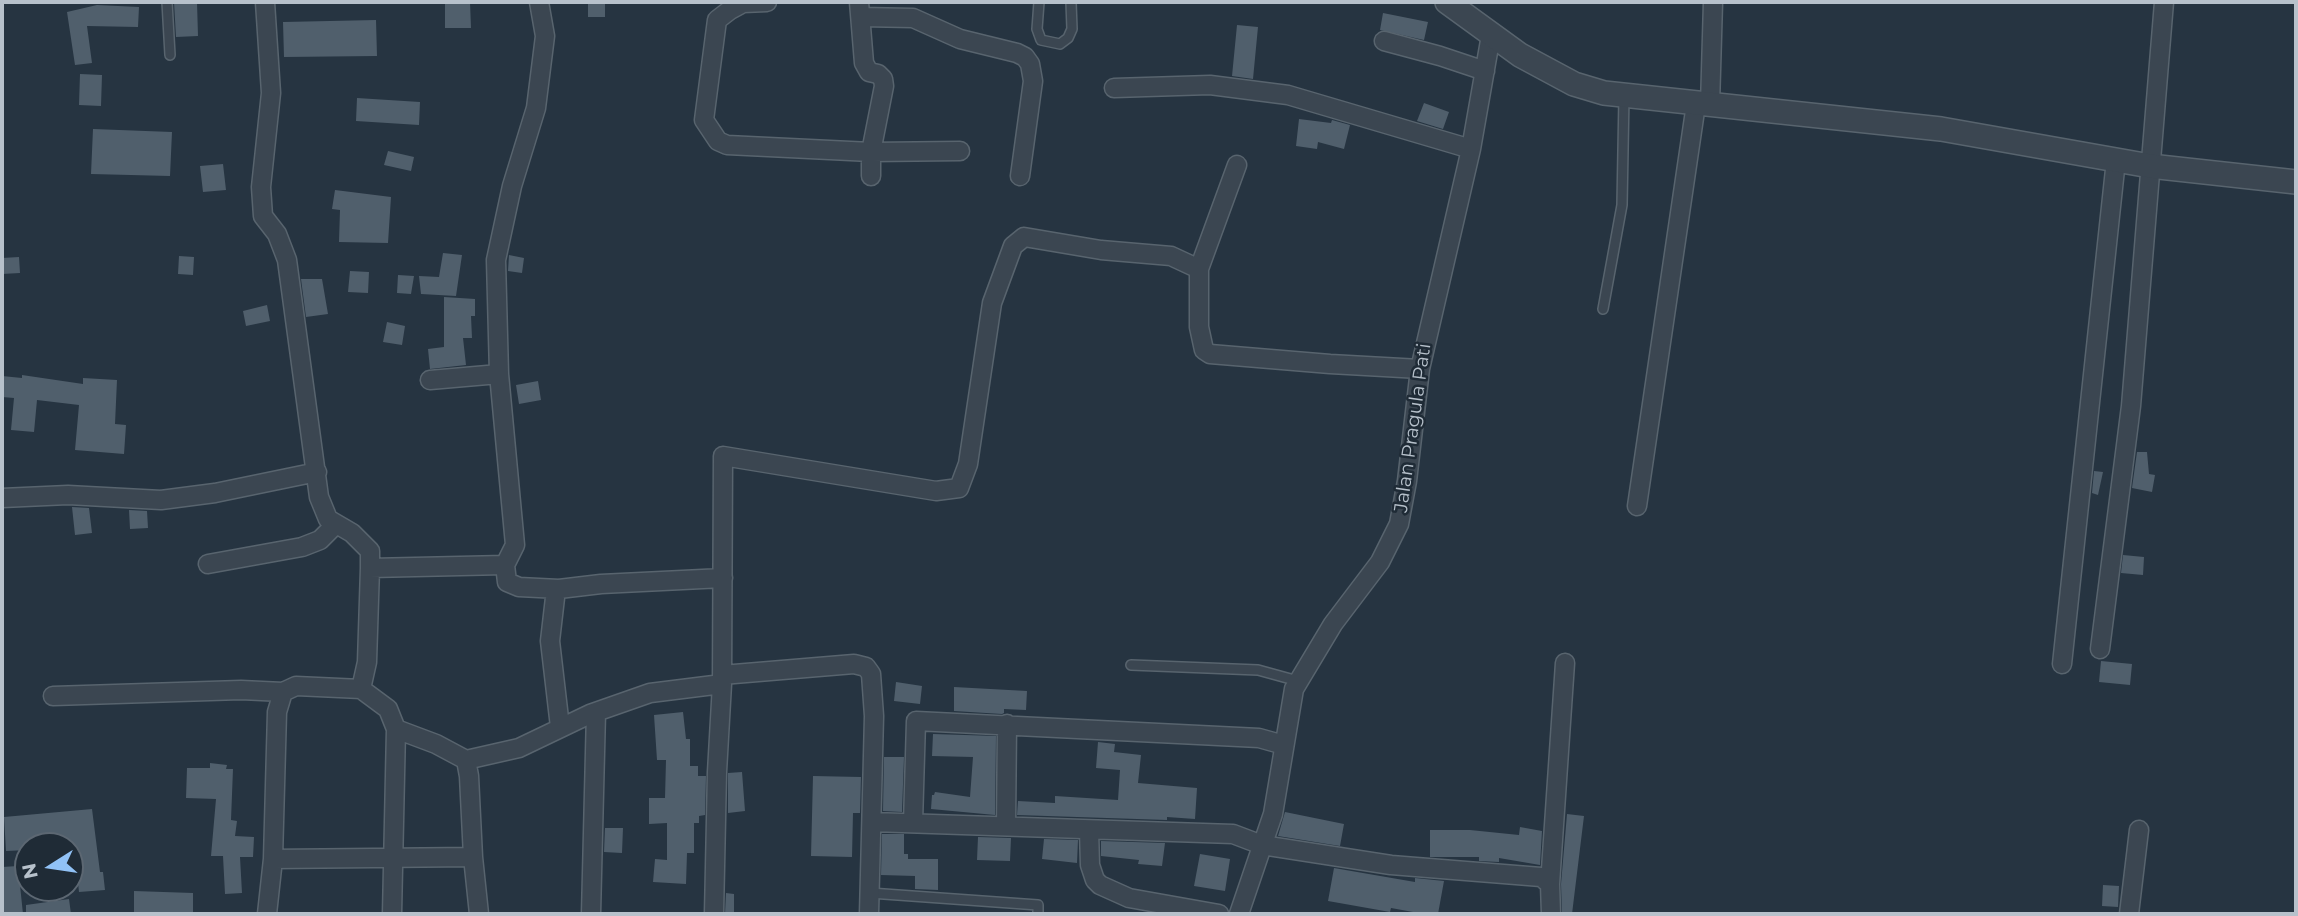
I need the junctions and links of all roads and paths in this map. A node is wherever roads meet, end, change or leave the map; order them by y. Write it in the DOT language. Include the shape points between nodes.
graph roads {
  1 [pos="167,2"];
  2 [pos="265,2"];
  3 [pos="539,2"];
  4 [pos="766,2"];
  5 [pos="1039,2"];
  6 [pos="1071,2"];
  7 [pos="1447,2"];
  8 [pos="1713,2"];
  9 [pos="2164,2"];
  10 [pos="860,9"];
  11 [pos="1491,36"];
  12 [pos="1384,41"];
  13 [pos="170,55"];
  14 [pos="1485,71"];
  15 [pos="1114,88"];
  16 [pos="1624,95"];
  17 [pos="1703,105"];
  18 [pos="1471,149"];
  19 [pos="960,151"];
  20 [pos="871,152"];
  21 [pos="2116,160"];
  22 [pos="1237,165"];
  23 [pos="2150,166"];
  24 [pos="871,176"];
  25 [pos="1020,176"];
  26 [pos="2296,182"];
  27 [pos="1199,269"];
  28 [pos="1603,309"];
  29 [pos="1420,369"];
  30 [pos="499,374"];
  31 [pos="430,380"];
  32 [pos="317,472"];
  33 [pos="2,498"];
  34 [pos="1637,506"];
  35 [pos="336,524"];
  36 [pos="208,564"];
  37 [pos="505,565"];
  38 [pos="370,568"];
  39 [pos="723,578"];
  40 [pos="555,589"];
  41 [pos="2099,649"];
  42 [pos="1565,663"];
  43 [pos="2062,664"];
  44 [pos="1131,665"];
  45 [pos="722,680"];
  46 [pos="1298,681"];
  47 [pos="361,689"];
  48 [pos="282,692"];
  49 [pos="53,695"];
  50 [pos="596,712"];
  51 [pos="1007,724"];
  52 [pos="560,727"];
  53 [pos="396,729"];
  54 [pos="1284,745"];
  55 [pos="466,760"];
  56 [pos="872,822"];
  57 [pos="912,823"];
  58 [pos="1006,826"];
  59 [pos="1089,830"];
  60 [pos="2139,831"];
  61 [pos="1262,845"];
  62 [pos="473,857"];
  63 [pos="394,858"];
  64 [pos="273,859"];
  65 [pos="1550,884"];
  66 [pos="870,893"];
  67 [pos="267,914"];
  68 [pos="393,914"];
  69 [pos="479,914"];
  70 [pos="591,914"];
  71 [pos="714,914"];
  72 [pos="869,914"];
  73 [pos="1038,914"];
  74 [pos="1219,914"];
  75 [pos="1239,914"];
  76 [pos="1551,914"];
  77 [pos="2129,914"];
  1 -- 13 [label="lane"];
  2 -- 32 [label="street" via="271,93 261,205 287,260"];
  3 -- 30 [label="street" via="545,36 536,108 496,260"];
  4 -- 20 [label="street" via="743,4 717,20 704,120 711,132 727,145"];
  5 -- 6 [label="lane" via="1041,40 1060,44 1072,29"];
  7 -- 11 [label="street"];
  8 -- 17 [label="street"];
  9 -- 23 [label="street"];
  10 -- 20 [label="street" via="866,68 878,74 884,86"];
  10 -- 25 [label="street" via="913,18 960,39 1025,57 1033,81"];
  11 -- 14 [label="street, Jalan Pragula Pati"];
  11 -- 16 [label="street" via="1574,84"];
  12 -- 14 [label="street"];
  14 -- 18 [label="street, Jalan Pragula Pati"];
  15 -- 18 [label="street" via="1210,85 1288,95"];
  16 -- 17 [label="street"];
  16 -- 28 [label="lane" via="1622,205"];
  17 -- 21 [label="street" via="1941,129"];
  17 -- 34 [label="street"];
  18 -- 29 [label="street, Jalan Pragula Pati"];
  19 -- 20 [label="street"];
  20 -- 24 [label="street"];
  21 -- 23 [label="street"];
  21 -- 43 [label="street"];
  22 -- 27 [label="street"];
  23 -- 26 [label="street"];
  23 -- 41 [label="street" via="2131,406"];
  27 -- 29 [label="street" via="1199,327 1204,350 1210,354"];
  27 -- 39 [label="street" via="1171,256 1029,237 1018,240 992,303 968,464 959,488 936,491 723,456"];
  29 -- 46 [label="street, Jalan Pragula Pati" via="1399,524 1380,562 1333,624"];
  30 -- 31 [label="street"];
  30 -- 37 [label="street" via="515,545"];
  32 -- 33 [label="street" via="161,500 68,495"];
  32 -- 35 [label="street" via="327,519"];
  35 -- 36 [label="street" via="320,540 302,547"];
  35 -- 38 [label="street" via="370,551"];
  37 -- 38 [label="street"];
  37 -- 40 [label="street" via="511,585"];
  38 -- 47 [label="street" via="367,662"];
  39 -- 40 [label="street"];
  39 -- 45 [label="street"];
  40 -- 52 [label="street" via="550,640"];
  42 -- 65 [label="street"];
  44 -- 46 [label="lane" via="1258,670"];
  45 -- 50 [label="street" via="650,693"];
  45 -- 56 [label="street" via="854,664 866,667 871,674 874,716"];
  45 -- 71 [label="street"];
  46 -- 54 [label="street, Jalan Pragula Pati"];
  47 -- 48 [label="street" via="296,686"];
  47 -- 53 [label="street" via="388,709"];
  48 -- 49 [label="street"];
  48 -- 64 [label="street" via="277,712"];
  50 -- 52 [label="street"];
  50 -- 70 [label="street"];
  51 -- 54 [label="street" via="1259,738"];
  51 -- 57 [label="street" via="916,721"];
  51 -- 58 [label="street"];
  52 -- 55 [label="street" via="519,748"];
  53 -- 55 [label="street"];
  53 -- 63 [label="street"];
  54 -- 61 [label="street, Jalan Pragula Pati" via="1273,814"];
  55 -- 62 [label="street"];
  56 -- 57 [label="street"];
  56 -- 66 [label="street"];
  57 -- 58 [label="street"];
  58 -- 59 [label="street"];
  59 -- 61 [label="street" via="1233,834"];
  59 -- 74 [label="street" via="1091,874 1100,885 1129,898"];
  60 -- 77 [label="street"];
  61 -- 65 [label="street" via="1391,865 1536,876"];
  61 -- 75 [label="street, Jalan Pragula Pati"];
  62 -- 63 [label="street"];
  62 -- 69 [label="street"];
  63 -- 64 [label="street"];
  63 -- 68 [label="street"];
  64 -- 67 [label="street"];
  65 -- 76 [label="street"];
  66 -- 72 [label="street"];
  66 -- 73 [label="lane" via="1038,905"];
}
